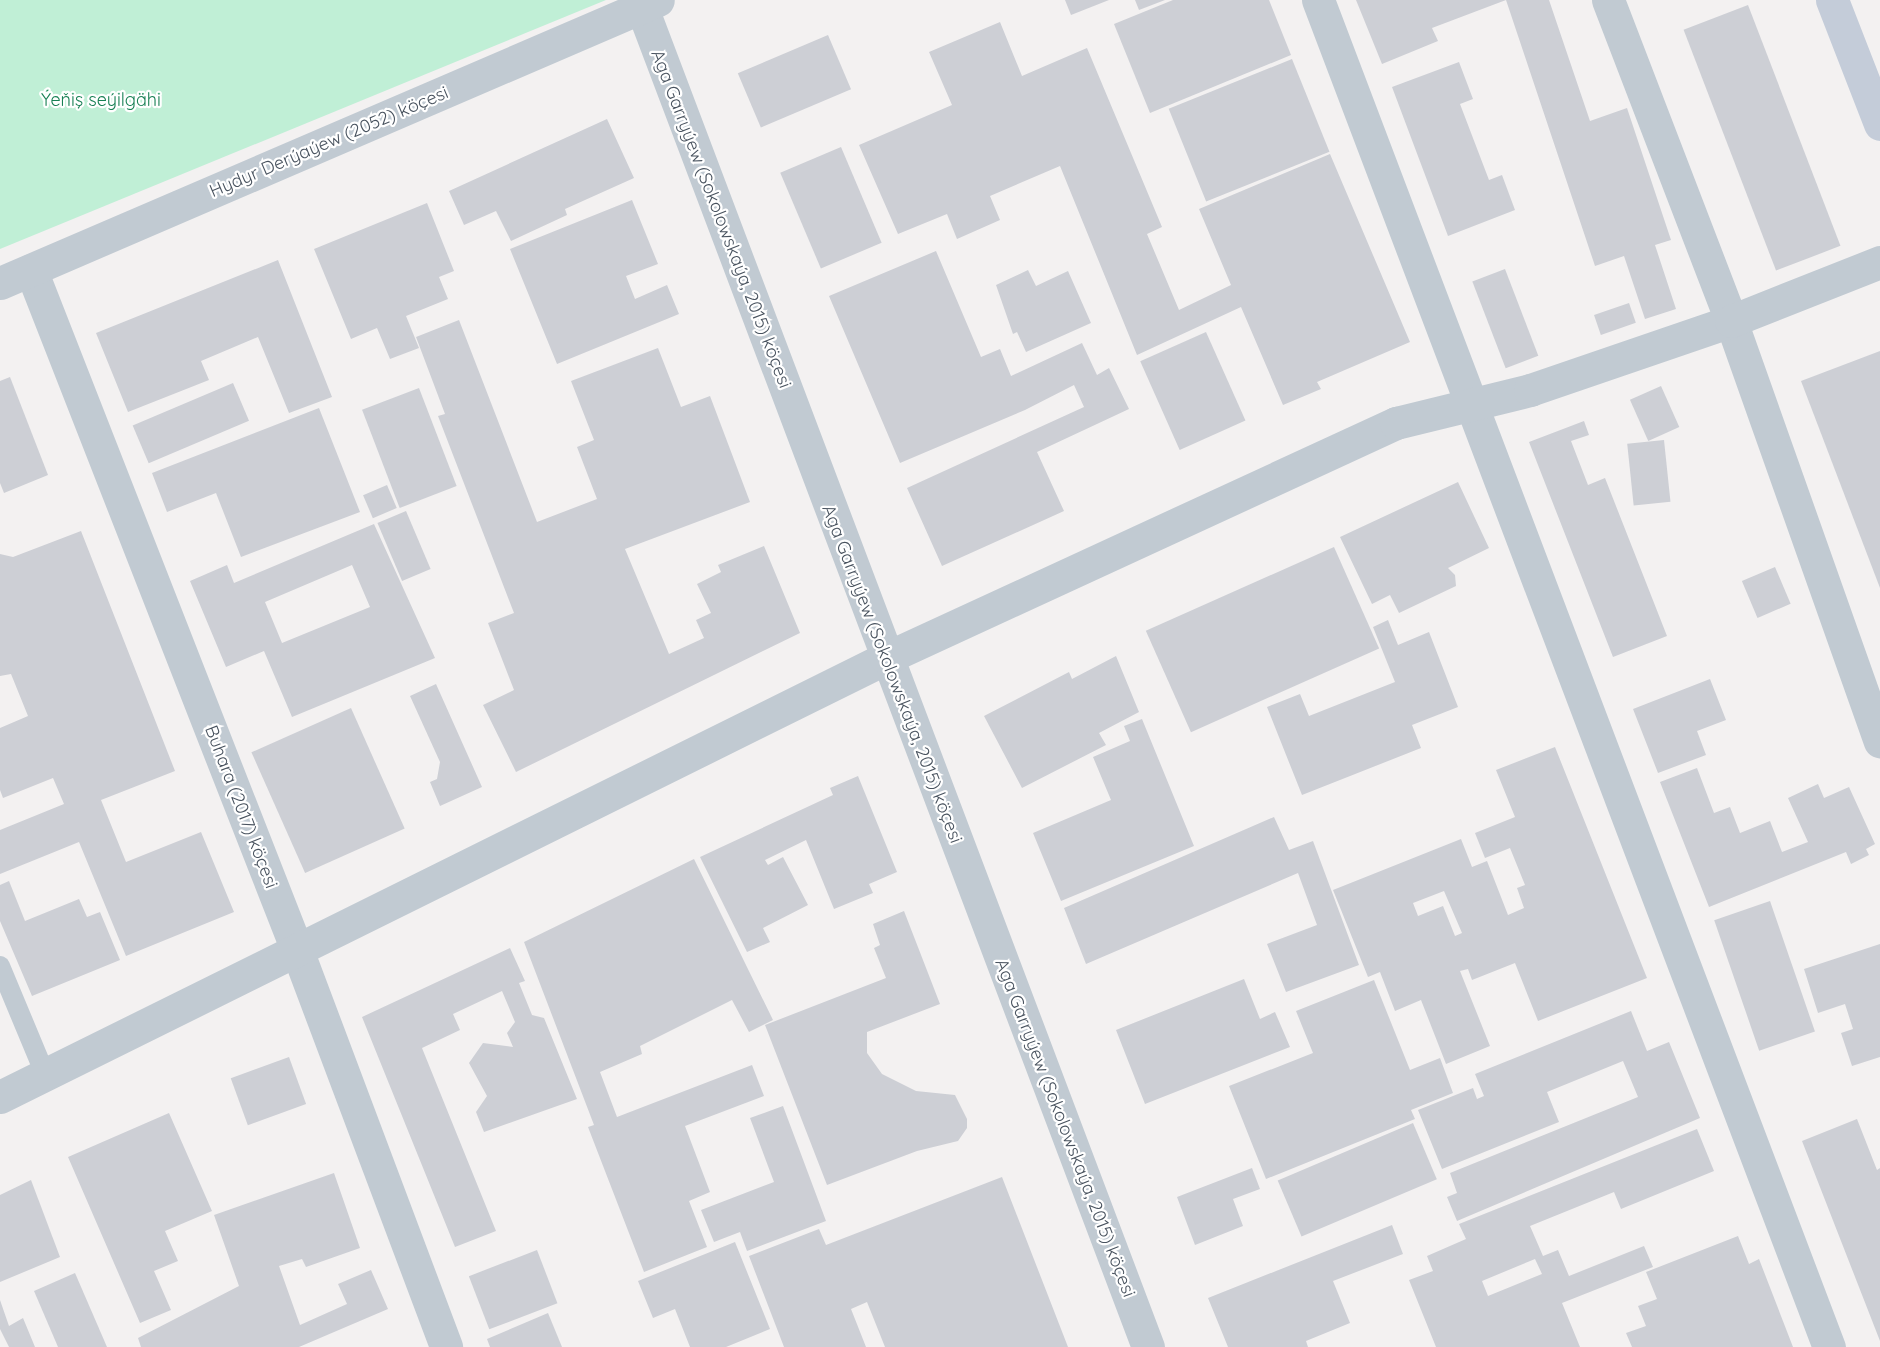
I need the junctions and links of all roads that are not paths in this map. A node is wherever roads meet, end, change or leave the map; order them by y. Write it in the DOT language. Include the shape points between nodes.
graph roads {
  1 [pos="1318,0"];
  2 [pos="1608,0"];
  3 [pos="1832,0"];
  4 [pos="646,2"];
  5 [pos="1880,124"];
  6 [pos="1880,262"];
  7 [pos="31,270"];
  8 [pos="0,283"];
  9 [pos="1731,321"];
  10 [pos="1471,404"];
  11 [pos="886,658"];
  12 [pos="1880,741"];
  13 [pos="297,950"];
  14 [pos="0,966"];
  15 [pos="45,1074"];
  16 [pos="0,1097"];
  17 [pos="446,1347"];
  18 [pos="1148,1347"];
  19 [pos="1829,1347"];
  1 -- 10 [label="street"];
  2 -- 9 [label="street"];
  3 -- 5 [label="street"];
  4 -- 7 [label="street, Hydyr Derýaýew (2052) köçesi"];
  4 -- 11 [label="street, Aga Garryýew (Sokolowskaýa, 2015) köçesi"];
  6 -- 9 [label="street"];
  7 -- 8 [label="street, Hydyr Derýaýew (2052) köçesi"];
  7 -- 13 [label="street, Buhara (2017) köçesi"];
  9 -- 10 [label="street" via="1530,390"];
  9 -- 12 [label="street"];
  10 -- 11 [label="street" via="1396,423"];
  10 -- 19 [label="street"];
  11 -- 13 [label="street"];
  11 -- 18 [label="street, Aga Garryýew (Sokolowskaýa, 2015) köçesi"];
  13 -- 15 [label="street"];
  13 -- 17 [label="street, Buhara (2017) köçesi"];
  14 -- 15 [label="lane"];
  15 -- 16 [label="street"];
}
